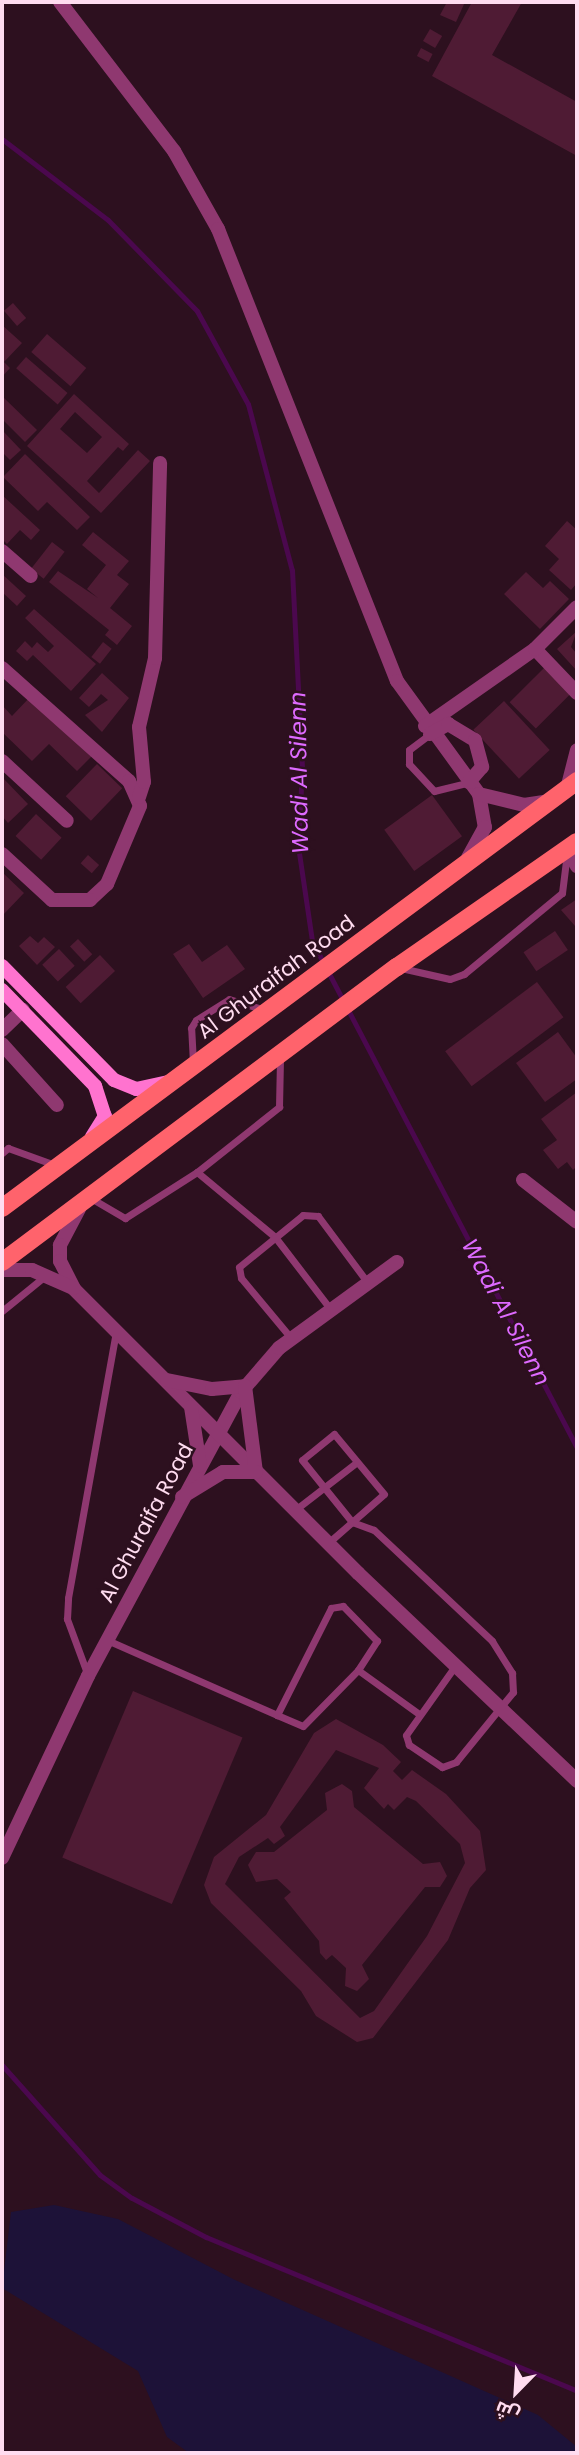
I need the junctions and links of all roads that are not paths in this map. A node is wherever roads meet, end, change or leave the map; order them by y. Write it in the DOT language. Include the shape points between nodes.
graph roads {
  1 [pos="61,2"];
  2 [pos="160,463"];
  3 [pos="2,551"];
  4 [pos="31,576"];
  5 [pos="577,607"];
  6 [pos="534,649"];
  7 [pos="2,668"];
  8 [pos="577,693"];
  9 [pos="427,730"];
  10 [pos="577,750"];
  11 [pos="2,761"];
  12 [pos="469,782"];
  13 [pos="572,785"];
  14 [pos="479,794"];
  15 [pos="139,797"];
  16 [pos="549,801"];
  17 [pos="67,821"];
  18 [pos="572,846"];
  19 [pos="2,854"];
  20 [pos="463,865"];
  21 [pos="577,866"];
  22 [pos="2,966"];
  23 [pos="397,967"];
  24 [pos="2,990"];
  25 [pos="23,1010"];
  26 [pos="269,1012"];
  27 [pos="2,1030"];
  28 [pos="2,1044"];
  29 [pos="280,1054"];
  30 [pos="187,1073"];
  31 [pos="57,1105"];
  32 [pos="85,1147"];
  33 [pos="2,1153"];
  34 [pos="58,1167"];
  35 [pos="198,1172"];
  36 [pos="523,1180"];
  37 [pos="88,1197"];
  38 [pos="2,1209"];
  39 [pos="577,1222"];
  40 [pos="275,1237"];
  41 [pos="2,1262"];
  42 [pos="397,1262"];
  43 [pos="2,1270"];
  44 [pos="47,1274"];
  45 [pos="368,1283"];
  46 [pos="74,1289"];
  47 [pos="331,1310"];
  48 [pos="2,1311"];
  49 [pos="117,1332"];
  50 [pos="291,1339"];
  51 [pos="165,1379"];
  52 [pos="245,1386"];
  53 [pos="191,1406"];
  54 [pos="218,1434"];
  55 [pos="357,1462"];
  56 [pos="200,1465"];
  57 [pos="256,1472"];
  58 [pos="324,1488"];
  59 [pos="182,1497"];
  60 [pos="295,1510"];
  61 [pos="352,1522"];
  62 [pos="328,1543"];
  63 [pos="107,1640"];
  64 [pos="455,1666"];
  65 [pos="358,1670"];
  66 [pos="89,1676"];
  67 [pos="500,1709"];
  68 [pos="419,1714"];
  69 [pos="277,1715"];
  70 [pos="577,1781"];
  71 [pos="2,1858"];
  1 -- 9 [label="street" via="174,151 204,201 386,656"];
  2 -- 15 [label="street" via="155,659 139,727 144,782"];
  3 -- 4 [label="street"];
  5 -- 6 [label="street"];
  6 -- 8 [label="street"];
  6 -- 9 [label="street"];
  7 -- 15 [label="street" via="129,781"];
  9 -- 12 [label="street"];
  9 -- 12 [label="street" via="448,724 475,740 482,766"];
  9 -- 12 [label="lane" via="409,750 409,764 434,791"];
  10 -- 13 [label="street"];
  11 -- 17 [label="street"];
  12 -- 14 [label="street"];
  13 -- 16 [label="main road, Al Ghuraifah Road"];
  14 -- 16 [label="street" via="524,805"];
  14 -- 20 [label="street" via="485,827"];
  15 -- 19 [label="street" via="139,817 107,884 90,900 52,900"];
  16 -- 20 [label="main road, Al Ghuraifah Road"];
  18 -- 21 [label="street"];
  18 -- 23 [label="main road"];
  18 -- 23 [label="lane" via="562,893 464,974 450,979"];
  20 -- 26 [label="main road, Al Ghuraifah Road"];
  22 -- 30 [label="main road" via="114,1080 136,1089"];
  23 -- 29 [label="main road"];
  24 -- 25 [label="main road"];
  25 -- 27 [label="street"];
  25 -- 32 [label="main road" via="82,1071 106,1107"];
  26 -- 30 [label="main road, Al Ghuraifah Road"];
  26 -- 30 [label="lane" via="229,999 196,1020 191,1028"];
  28 -- 31 [label="street"];
  29 -- 35 [label="lane" via="279,1107"];
  29 -- 37 [label="main road"];
  30 -- 32 [label="main road, Al Ghuraifah Road"];
  32 -- 34 [label="main road, Al Ghuraifah Road"];
  33 -- 34 [label="lane" via="8,1147"];
  34 -- 38 [label="main road, Al Ghuraifah Road"];
  35 -- 37 [label="lane" via="125,1219"];
  35 -- 40 [label="lane"];
  36 -- 39 [label="street"];
  37 -- 41 [label="main road"];
  37 -- 46 [label="street" via="65,1227 60,1245 60,1261"];
  40 -- 45 [label="lane" via="303,1215 313,1213"];
  40 -- 47 [label="lane"];
  40 -- 50 [label="lane" via="242,1263 239,1273"];
  42 -- 45 [label="street, Al Ghuraifa Road"];
  43 -- 44 [label="street"];
  44 -- 46 [label="street"];
  44 -- 48 [label="lane"];
  45 -- 47 [label="street, Al Ghuraifa Road"];
  46 -- 49 [label="street"];
  47 -- 50 [label="street, Al Ghuraifa Road"];
  49 -- 51 [label="street"];
  49 -- 66 [label="lane" via="68,1598 67,1619"];
  50 -- 52 [label="street, Al Ghuraifa Road"];
  51 -- 52 [label="street" via="196,1388"];
  51 -- 53 [label="street"];
  52 -- 54 [label="street, Al Ghuraifa Road"];
  52 -- 57 [label="street"];
  53 -- 54 [label="street"];
  53 -- 56 [label="street"];
  54 -- 56 [label="street, Al Ghuraifa Road"];
  54 -- 57 [label="street"];
  55 -- 58 [label="lane"];
  55 -- 58 [label="lane" via="334,1434 302,1460"];
  55 -- 61 [label="lane" via="384,1494"];
  56 -- 59 [label="street, Al Ghuraifa Road"];
  57 -- 59 [label="street" via="223,1472"];
  57 -- 60 [label="street"];
  58 -- 60 [label="lane"];
  58 -- 61 [label="lane"];
  59 -- 63 [label="street, Al Ghuraifa Road"];
  60 -- 62 [label="street"];
  61 -- 62 [label="lane"];
  61 -- 67 [label="lane" via="374,1530 504,1655 513,1692"];
  62 -- 64 [label="street"];
  63 -- 66 [label="street, Al Ghuraifa Road"];
  63 -- 69 [label="lane"];
  64 -- 67 [label="street"];
  64 -- 68 [label="lane"];
  65 -- 68 [label="lane"];
  65 -- 69 [label="lane" via="308,1725"];
  65 -- 69 [label="lane" via="377,1638 343,1606 334,1605"];
  66 -- 71 [label="street, Al Ghuraifa Road"];
  67 -- 68 [label="lane" via="456,1762 442,1767 407,1740"];
  67 -- 70 [label="street"];
}
